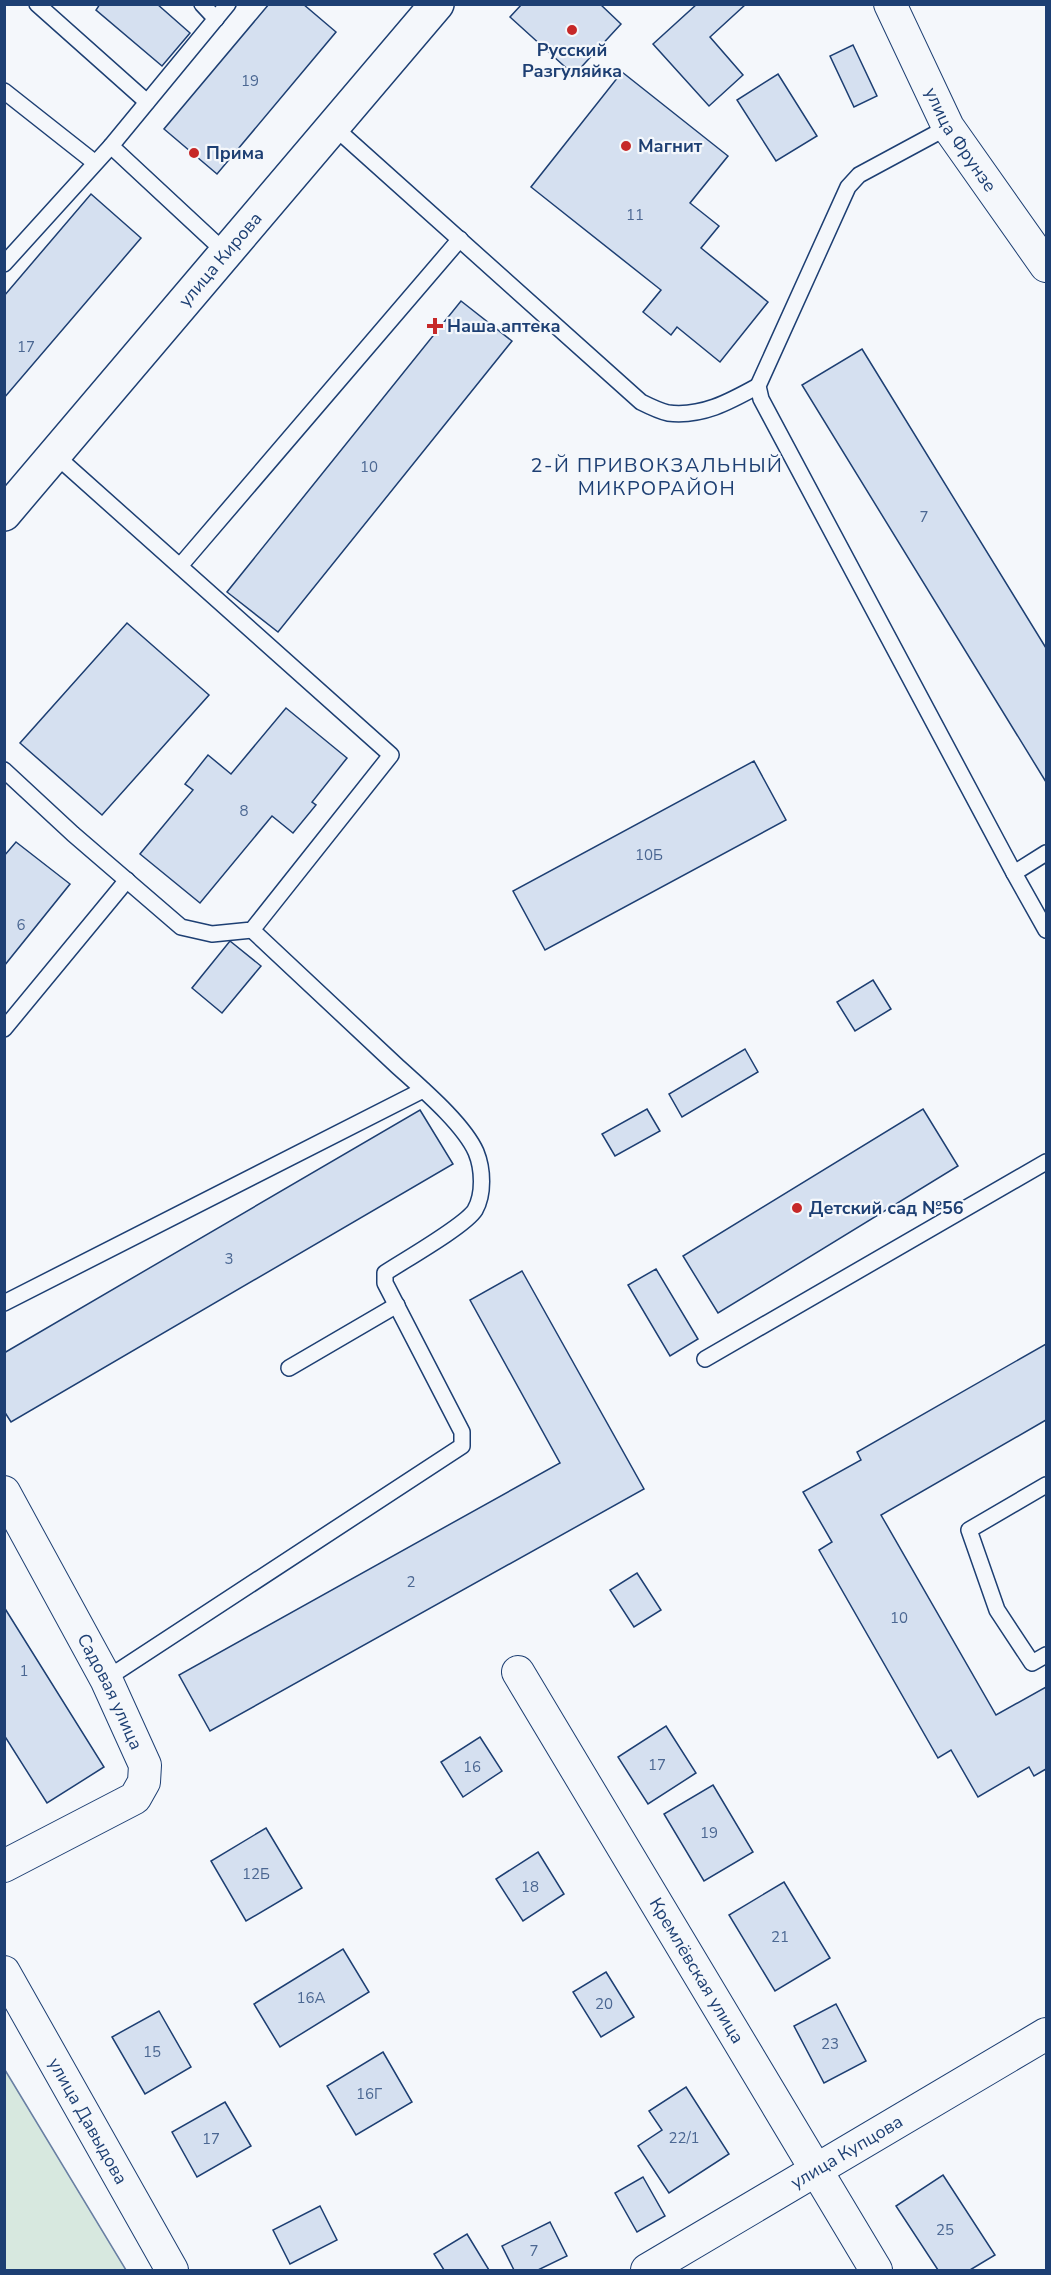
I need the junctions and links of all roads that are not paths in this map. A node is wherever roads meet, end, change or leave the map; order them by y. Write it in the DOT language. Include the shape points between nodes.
graph roads {
  1 [pos="37,4"];
  2 [pos="202,4"];
  3 [pos="228,4"];
  4 [pos="437,4"];
  5 [pos="890,4"];
  6 [pos="216,19"];
  7 [pos="4,91"];
  8 [pos="147,102"];
  9 [pos="333,126"];
  10 [pos="948,127"];
  11 [pos="111,146"];
  12 [pos="94,162"];
  13 [pos="460,239"];
  14 [pos="225,252"];
  15 [pos="4,264"];
  16 [pos="1047,266"];
  17 [pos="758,386"];
  18 [pos="54,454"];
  19 [pos="4,514"];
  20 [pos="180,566"];
  21 [pos="4,770"];
  22 [pos="1047,853"];
  23 [pos="1014,873"];
  24 [pos="127,880"];
  25 [pos="252,930"];
  26 [pos="1047,930"];
  27 [pos="4,1029"];
  28 [pos="423,1090"];
  29 [pos="1047,1162"];
  30 [pos="4,1303"];
  31 [pos="397,1305"];
  32 [pos="705,1359"];
  33 [pos="289,1368"];
  34 [pos="1047,1485"];
  35 [pos="4,1492"];
  36 [pos="1047,1655"];
  37 [pos="518,1672"];
  38 [pos="106,1679"];
  39 [pos="4,1866"];
  40 [pos="4,1972"];
  41 [pos="1047,2034"];
  42 [pos="815,2170"];
  43 [pos="172,2271"];
  44 [pos="647,2271"];
  45 [pos="876,2271"];
  1 -- 8 [label="lane"];
  2 -- 6 [label="lane"];
  3 -- 6 [label="lane"];
  4 -- 9 [label="main road, улица Кирова"];
  5 -- 10 [label="street, улица Фрунзе"];
  6 -- 8 [label="lane"];
  7 -- 12 [label="lane"];
  8 -- 11 [label="lane"];
  9 -- 13 [label="lane"];
  9 -- 14 [label="main road, улица Кирова"];
  10 -- 16 [label="street, улица Фрунзе"];
  10 -- 17 [label="lane" via="859,175 848,187"];
  11 -- 12 [label="lane"];
  11 -- 14 [label="lane"];
  12 -- 15 [label="lane"];
  13 -- 17 [label="lane" via="641,402 666,413 699,412"];
  13 -- 20 [label="lane"];
  14 -- 18 [label="main road, улица Кирова"];
  17 -- 23 [label="lane"];
  18 -- 19 [label="main road, улица Кирова"];
  18 -- 20 [label="lane"];
  20 -- 25 [label="lane" via="391,755"];
  21 -- 24 [label="lane"];
  22 -- 23 [label="lane"];
  23 -- 26 [label="lane"];
  24 -- 25 [label="lane" via="181,927 212,933"];
  24 -- 27 [label="lane"];
  25 -- 28 [label="lane"];
  28 -- 30 [label="lane"];
  28 -- 31 [label="lane" via="464,1132 476,1152 482,1186 475,1210 385,1273 385,1282"];
  29 -- 32 [label="lane"];
  31 -- 33 [label="lane"];
  31 -- 38 [label="lane" via="462,1432 462,1446"];
  34 -- 36 [label="lane" via="969,1530 997,1610 1032,1663"];
  35 -- 38 [label="street, Садовая улица"];
  37 -- 42 [label="street, Кремлёвская улица"];
  38 -- 39 [label="street, Садовая улица" via="145,1765 144,1782 135,1798"];
  40 -- 43 [label="street, улица Давыдова"];
  41 -- 42 [label="street, улица Купцова"];
  42 -- 44 [label="street, улица Купцова"];
  42 -- 45 [label="street, Кремлёвская улица"];
}
